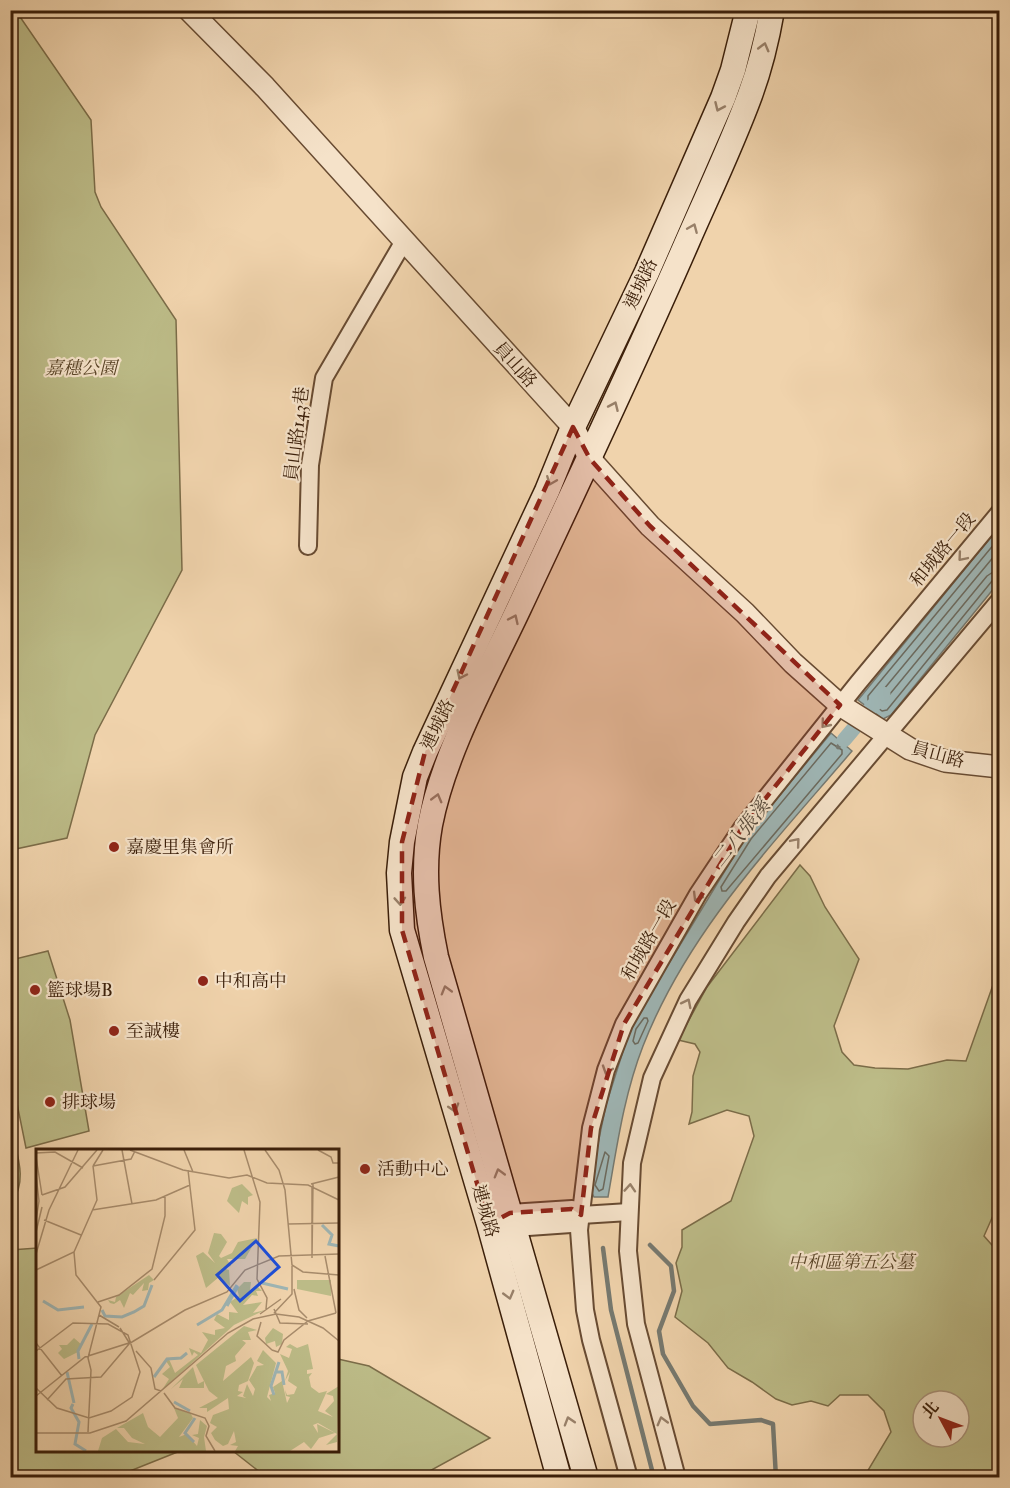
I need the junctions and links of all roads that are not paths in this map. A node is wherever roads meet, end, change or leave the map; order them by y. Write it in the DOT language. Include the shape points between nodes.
graph roads {
  1 [pos="189,10"];
  2 [pos="748,10"];
  3 [pos="772,10"];
  4 [pos="404,241"];
  5 [pos="573,427"];
  6 [pos="590,459"];
  7 [pos="999,512"];
  8 [pos="308,546"];
  9 [pos="999,600"];
  10 [pos="844,708"];
  11 [pos="884,733"];
  12 [pos="999,767"];
  13 [pos="628,1212"];
  14 [pos="580,1215"];
  15 [pos="505,1222"];
  16 [pos="559,1478"];
  17 [pos="586,1478"];
  18 [pos="629,1478"];
  19 [pos="677,1478"];
  1 -- 4 [label="street, 員山路"];
  2 -- 5 [label="main road, 連城路, one-way" via="723,98 647,272"];
  6 -- 3 [label="main road, 連城路, one-way" via="751,93"];
  4 -- 5 [label="street, 員山路"];
  4 -- 8 [label="street, 員山路143巷" via="324,378 310,465"];
  5 -- 6 [label="street, 員山路"];
  5 -- 15 [label="main road, 連城路, one-way" via="548,491 415,777 399,873 402,930"];
  6 -- 10 [label="street, 員山路" via="650,526"];
  15 -- 6 [label="main road, 連城路, one-way" via="430,929 425,879 430,827 445,770"];
  7 -- 10 [label="street, 和城路一段, one-way"];
  9 -- 11 [label="street"];
  10 -- 11 [label="street, 員山路"];
  10 -- 14 [label="street, 和城路一段, one-way" via="742,828 698,894 624,1024 606,1070 591,1128"];
  11 -- 12 [label="street, 員山路" via="910,749 945,761"];
  13 -- 11 [label="street, one-way" via="632,1163 652,1078 688,1000 768,876"];
  13 -- 14 [label="street"];
  19 -- 13 [label="street, one-way" via="636,1324"];
  14 -- 15 [label="street" via="571,1224"];
  14 -- 18 [label="street, 和城路一段" via="585,1310"];
  15 -- 16 [label="main road, 連城路, one-way"];
  17 -- 15 [label="main road, 連城路, one-way"];
}
